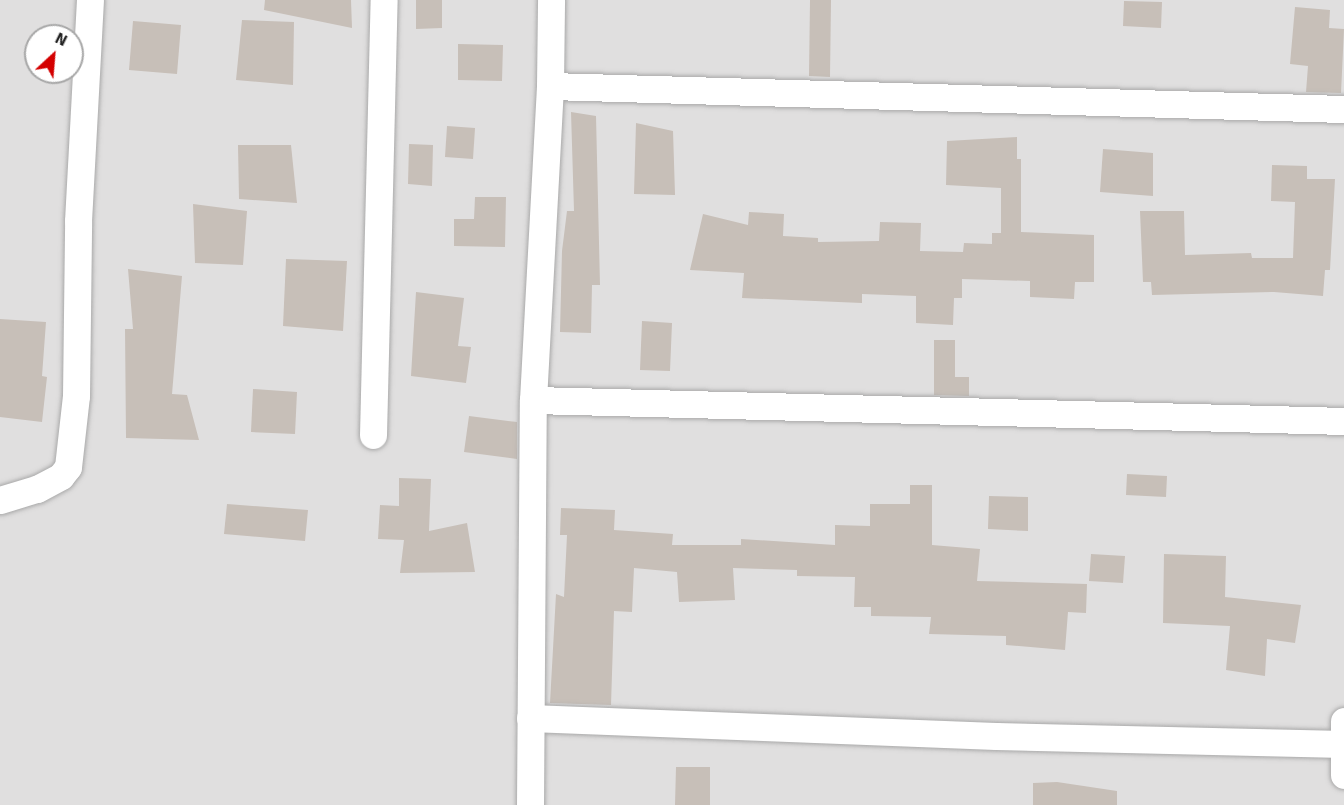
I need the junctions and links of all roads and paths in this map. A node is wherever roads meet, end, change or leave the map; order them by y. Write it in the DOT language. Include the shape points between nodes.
graph roads {
  1 [pos="90,0"];
  2 [pos="384,0"];
  3 [pos="551,0"];
  4 [pos="550,86"];
  5 [pos="1344,109"];
  6 [pos="532,399"];
  7 [pos="1344,421"];
  8 [pos="373,435"];
  9 [pos="0,500"];
  10 [pos="530,718"];
  11 [pos="1344,736"];
  12 [pos="1344,775"];
  13 [pos="530,805"];
  1 -- 9 [label="street" via="78,221 76,396 68,467 61,476 37,489"];
  2 -- 8 [label="street"];
  3 -- 4 [label="street"];
  4 -- 5 [label="street"];
  4 -- 6 [label="street"];
  6 -- 7 [label="street"];
  6 -- 10 [label="street"];
  10 -- 11 [label="street" via="996,736"];
  10 -- 13 [label="street"];
  11 -- 12 [label="street"];
}
